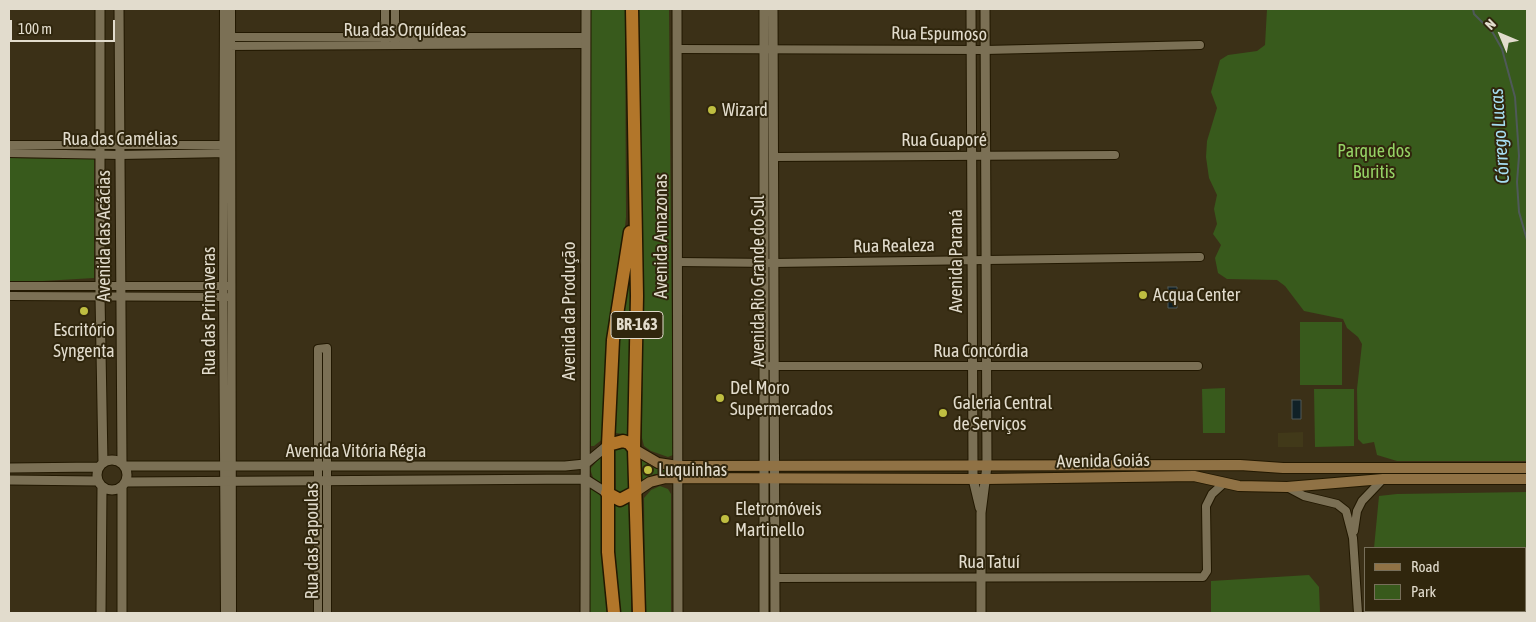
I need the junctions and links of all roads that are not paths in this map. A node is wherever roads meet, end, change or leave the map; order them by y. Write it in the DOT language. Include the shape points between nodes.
graph roads {
  1 [pos="100,9"];
  2 [pos="119,9"];
  3 [pos="224,9"];
  4 [pos="231,9"];
  5 [pos="385,9"];
  6 [pos="395,9"];
  7 [pos="586,9"];
  8 [pos="632,9"];
  9 [pos="677,9"];
  10 [pos="764,9"];
  11 [pos="773,9"];
  12 [pos="971,9"];
  13 [pos="985,9"];
  14 [pos="586,40"];
  15 [pos="228,41"];
  16 [pos="385,41"];
  17 [pos="395,41"];
  18 [pos="1200,45"];
  19 [pos="769,48"];
  20 [pos="677,49"];
  21 [pos="972,50"];
  22 [pos="985,50"];
  23 [pos="9,145"];
  24 [pos="228,149"];
  25 [pos="100,150"];
  26 [pos="120,151"];
  27 [pos="9,153"];
  28 [pos="972,154"];
  29 [pos="986,154"];
  30 [pos="1115,154"];
  31 [pos="774,157"];
  32 [pos="636,200"];
  33 [pos="1200,257"];
  34 [pos="972,260"];
  35 [pos="986,261"];
  36 [pos="678,262"];
  37 [pos="769,262"];
  38 [pos="9,286"];
  39 [pos="100,286"];
  40 [pos="120,286"];
  41 [pos="223,286"];
  42 [pos="232,286"];
  43 [pos="9,296"];
  44 [pos="100,296"];
  45 [pos="120,296"];
  46 [pos="223,297"];
  47 [pos="232,297"];
  48 [pos="769,366"];
  49 [pos="972,366"];
  50 [pos="986,366"];
  51 [pos="1198,366"];
  52 [pos="608,445"];
  53 [pos="634,449"];
  54 [pos="101,464"];
  55 [pos="585,464"];
  56 [pos="124,465"];
  57 [pos="1229,465"];
  58 [pos="678,466"];
  59 [pos="973,466"];
  60 [pos="987,466"];
  61 [pos="323,467"];
  62 [pos="764,467"];
  63 [pos="776,467"];
  64 [pos="9,468"];
  65 [pos="229,468"];
  66 [pos="1284,468"];
  67 [pos="1527,468"];
  68 [pos="678,478"];
  69 [pos="585,479"];
  70 [pos="973,479"];
  71 [pos="1383,479"];
  72 [pos="1527,479"];
  73 [pos="9,480"];
  74 [pos="763,480"];
  75 [pos="776,480"];
  76 [pos="986,480"];
  77 [pos="323,481"];
  78 [pos="229,482"];
  79 [pos="1224,483"];
  80 [pos="100,484"];
  81 [pos="124,484"];
  82 [pos="1284,487"];
  83 [pos="635,492"];
  84 [pos="607,493"];
  85 [pos="981,513"];
  86 [pos="1353,538"];
  87 [pos="775,578"];
  88 [pos="981,578"];
  89 [pos="101,613"];
  90 [pos="122,613"];
  91 [pos="225,613"];
  92 [pos="232,613"];
  93 [pos="318,613"];
  94 [pos="327,613"];
  95 [pos="585,613"];
  96 [pos="614,613"];
  97 [pos="639,613"];
  98 [pos="678,613"];
  99 [pos="764,613"];
  100 [pos="775,613"];
  101 [pos="981,613"];
  102 [pos="1358,613"];
  1 -- 25 [label="street, Avenida das Acácias"];
  2 -- 26 [label="street, Avenida das Acácias"];
  3 -- 15 [label="street, Rua das Primaveras"];
  4 -- 15 [label="street, Rua das Primaveras"];
  5 -- 16 [label="street"];
  6 -- 17 [label="street"];
  7 -- 14 [label="street, Avenida da Produção"];
  8 -- 32 [label="highway, BR-163"];
  9 -- 20 [label="street, Avenida Amazonas"];
  10 -- 19 [label="street, Avenida Rio Grande do Sul"];
  11 -- 19 [label="street, Avenida Rio Grande do Sul"];
  12 -- 21 [label="street, Avenida Paraná"];
  13 -- 22 [label="street, Avenida Paraná"];
  14 -- 17 [label="street, Rua das Orquídeas"];
  14 -- 55 [label="street, Avenida da Produção"];
  15 -- 16 [label="street, Rua das Orquídeas"];
  15 -- 24 [label="street, Rua das Primaveras"];
  16 -- 17 [label="street, Rua das Orquídeas"];
  18 -- 22 [label="street, Rua Espumoso"];
  19 -- 20 [label="street, Rua Espumoso"];
  19 -- 21 [label="street, Rua Espumoso"];
  19 -- 31 [label="street, Avenida Rio Grande do Sul"];
  19 -- 37 [label="street, Avenida Rio Grande do Sul"];
  20 -- 36 [label="street, Avenida Amazonas"];
  21 -- 22 [label="street, Rua Espumoso"];
  21 -- 28 [label="street, Avenida Paraná"];
  22 -- 29 [label="street, Avenida Paraná"];
  23 -- 25 [label="street, Rua das Camélias"];
  24 -- 26 [label="street, Rua das Camélias"];
  24 -- 41 [label="street, Rua das Primaveras"];
  24 -- 42 [label="street, Rua das Primaveras"];
  25 -- 26 [label="street, Rua das Camélias"];
  25 -- 27 [label="street, Rua das Camélias"];
  25 -- 39 [label="street, Avenida das Acácias"];
  26 -- 40 [label="street, Avenida das Acácias"];
  28 -- 29 [label="street, Rua Guaporé"];
  28 -- 31 [label="street, Rua Guaporé"];
  28 -- 34 [label="street, Avenida Paraná"];
  29 -- 30 [label="street, Rua Guaporé"];
  29 -- 35 [label="street, Avenida Paraná"];
  31 -- 37 [label="street, Avenida Rio Grande do Sul"];
  32 -- 52 [label="highway, BR-163" via="613,340"];
  32 -- 53 [label="highway, BR-163"];
  33 -- 35 [label="street, Rua Realeza"];
  34 -- 35 [label="street, Rua Realeza"];
  34 -- 37 [label="street, Rua Realeza"];
  34 -- 49 [label="street, Avenida Paraná"];
  35 -- 50 [label="street, Avenida Paraná"];
  36 -- 37 [label="street, Rua Realeza"];
  36 -- 58 [label="street, Avenida Amazonas"];
  37 -- 48 [label="street, Avenida Rio Grande do Sul"];
  38 -- 39 [label="street"];
  39 -- 40 [label="street"];
  39 -- 44 [label="street, Avenida das Acácias"];
  40 -- 41 [label="street"];
  40 -- 45 [label="street, Avenida das Acácias"];
  41 -- 42 [label="street"];
  41 -- 46 [label="street, Rua das Primaveras"];
  42 -- 47 [label="street, Rua das Primaveras"];
  43 -- 44 [label="street"];
  44 -- 45 [label="street"];
  44 -- 54 [label="street, Avenida das Acácias"];
  45 -- 46 [label="street"];
  45 -- 56 [label="street, Avenida das Acácias"];
  46 -- 47 [label="street"];
  46 -- 65 [label="street, Rua das Primaveras"];
  47 -- 65 [label="street, Rua das Primaveras"];
  48 -- 49 [label="street, Rua Concórdia"];
  48 -- 62 [label="street, Avenida Rio Grande do Sul"];
  48 -- 63 [label="street, Avenida Rio Grande do Sul"];
  49 -- 50 [label="street, Rua Concórdia"];
  49 -- 59 [label="street, Avenida Paraná"];
  50 -- 51 [label="street, Rua Concórdia"];
  50 -- 60 [label="street, Avenida Paraná"];
  52 -- 53 [label="highway" via="623,441"];
  52 -- 55 [label="street"];
  52 -- 84 [label="highway, BR-163"];
  53 -- 58 [label="main road, Avenida Goiás" via="658,463"];
  53 -- 83 [label="highway, BR-163"];
  54 -- 56 [label="street" via="110,459"];
  54 -- 64 [label="street"];
  54 -- 80 [label="street"];
  55 -- 61 [label="street, Avenida Vitória Régia"];
  55 -- 69 [label="street, Avenida da Produção"];
  56 -- 65 [label="street, Avenida Vitória Régia"];
  56 -- 81 [label="street"];
  57 -- 60 [label="main road, Avenida Goiás"];
  57 -- 66 [label="main road, Avenida Goiás"];
  57 -- 79 [label="main road" via="1223,476"];
  58 -- 62 [label="main road, Avenida Goiás"];
  58 -- 68 [label="street, Avenida Amazonas"];
  59 -- 60 [label="main road, Avenida Goiás"];
  59 -- 63 [label="main road, Avenida Goiás"];
  59 -- 70 [label="street, Avenida Paraná"];
  60 -- 76 [label="street, Avenida Paraná"];
  61 -- 61 [label="street, Rua das Papoulas" via="327,348 318,349"];
  61 -- 65 [label="street, Avenida Vitória Régia"];
  61 -- 77 [label="street, Rua das Papoulas"];
  62 -- 63 [label="main road, Avenida Goiás"];
  62 -- 74 [label="street, Avenida Rio Grande do Sul"];
  63 -- 75 [label="street, Avenida Rio Grande do Sul"];
  65 -- 78 [label="street, Rua das Primaveras"];
  66 -- 67 [label="main road, Avenida Goiás"];
  66 -- 82 [label="main road"];
  68 -- 74 [label="main road, Avenida Goiás"];
  68 -- 83 [label="main road, Avenida Goiás" via="650,482"];
  68 -- 98 [label="street, Avenida Amazonas"];
  69 -- 77 [label="street, Avenida Vitória Régia"];
  69 -- 84 [label="street"];
  69 -- 95 [label="street, Avenida da Produção"];
  70 -- 75 [label="main road, Avenida Goiás"];
  70 -- 76 [label="main road, Avenida Goiás"];
  70 -- 85 [label="street, Avenida Paraná"];
  71 -- 72 [label="main road, Avenida Goiás"];
  71 -- 82 [label="main road, Avenida Goiás"];
  71 -- 86 [label="street" via="1368,492 1360,506"];
  73 -- 80 [label="street"];
  74 -- 75 [label="main road, Avenida Goiás"];
  74 -- 99 [label="street, Avenida Rio Grande do Sul"];
  75 -- 87 [label="street, Avenida Rio Grande do Sul"];
  76 -- 79 [label="main road, Avenida Goiás" via="1194,476"];
  76 -- 85 [label="street, Avenida Paraná"];
  77 -- 78 [label="street, Avenida Vitória Régia"];
  77 -- 93 [label="street, Rua das Papoulas"];
  77 -- 94 [label="street, Rua das Papoulas"];
  78 -- 81 [label="street, Avenida Vitória Régia"];
  78 -- 91 [label="street, Rua das Primaveras"];
  78 -- 92 [label="street, Rua das Primaveras"];
  79 -- 82 [label="main road, Avenida Goiás"];
  79 -- 88 [label="street, Rua Tatuí" via="1212,494 1206,506 1207,571 1203,577"];
  80 -- 81 [label="street" via="111,490"];
  80 -- 89 [label="street"];
  81 -- 90 [label="street"];
  82 -- 86 [label="street" via="1342,507 1348,516"];
  83 -- 84 [label="highway" via="620,500"];
  83 -- 97 [label="highway, BR-163"];
  84 -- 96 [label="highway, BR-163"];
  85 -- 88 [label="street, Avenida Paraná"];
  86 -- 102 [label="street"];
  87 -- 88 [label="street, Rua Tatuí"];
  87 -- 100 [label="street, Avenida Rio Grande do Sul"];
  88 -- 101 [label="street, Avenida Paraná"];
}
